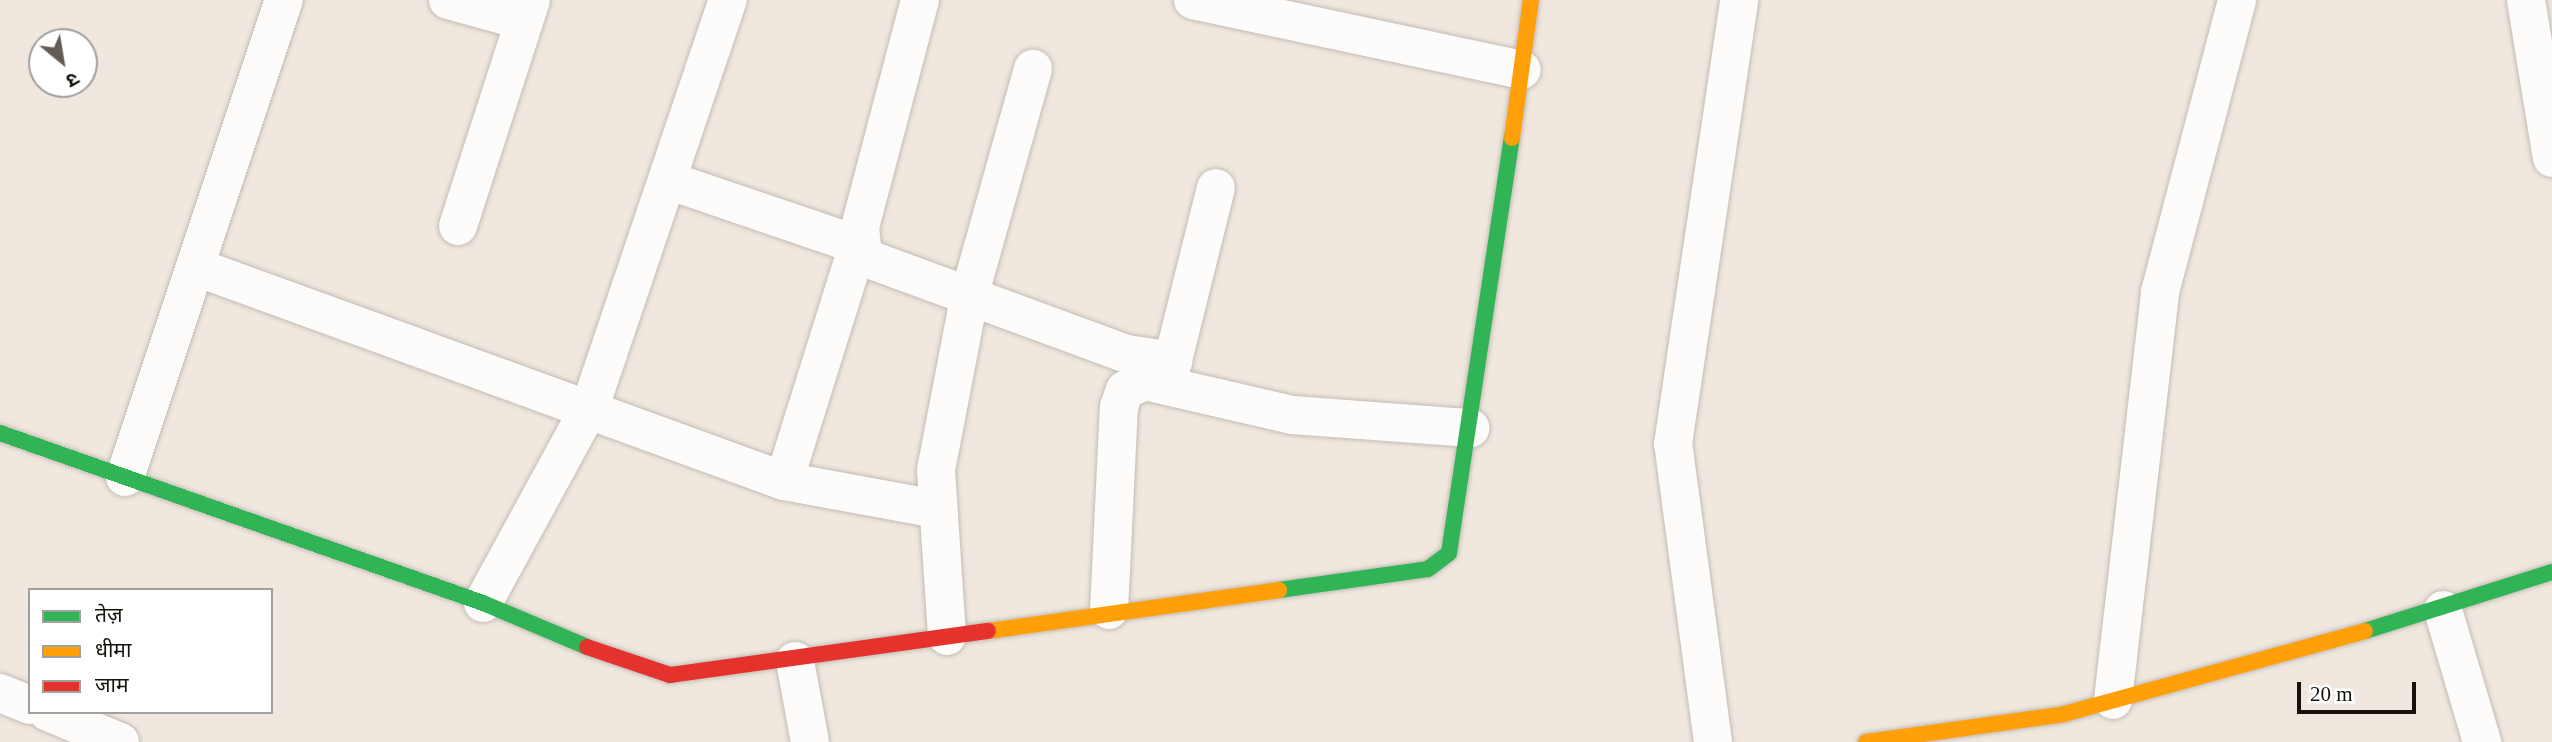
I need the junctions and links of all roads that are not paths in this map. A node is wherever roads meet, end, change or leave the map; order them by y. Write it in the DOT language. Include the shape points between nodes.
graph roads {
  1 [pos="284,0"];
  2 [pos="448,0"];
  3 [pos="728,0"];
  4 [pos="920,0"];
  5 [pos="1193,0"];
  6 [pos="1531,0"];
  7 [pos="1739,0"];
  8 [pos="2237,0"];
  9 [pos="2526,0"];
  10 [pos="527,11"];
  11 [pos="1033,69"];
  12 [pos="1522,70"];
  13 [pos="2552,158"];
  14 [pos="670,181"];
  15 [pos="1216,188"];
  16 [pos="458,226"];
  17 [pos="858,245"];
  18 [pos="196,267"];
  19 [pos="970,293"];
  20 [pos="1170,372"];
  21 [pos="590,407"];
  22 [pos="1471,428"];
  23 [pos="0,433"];
  24 [pos="125,477"];
  25 [pos="784,481"];
  26 [pos="937,509"];
  27 [pos="2552,572"];
  28 [pos="483,603"];
  29 [pos="1109,610"];
  30 [pos="2443,610"];
  31 [pos="947,636"];
  32 [pos="795,661"];
  33 [pos="0,693"];
  34 [pos="2113,700"];
  35 [pos="28,704"];
  36 [pos="53,714"];
  37 [pos="120,742"];
  38 [pos="810,742"];
  39 [pos="1713,742"];
  40 [pos="1866,742"];
  41 [pos="2482,742"];
  1 -- 18 [label="street"];
  2 -- 10 [label="street"];
  3 -- 14 [label="street"];
  4 -- 17 [label="street"];
  5 -- 12 [label="street"];
  6 -- 12 [label="street"];
  7 -- 39 [label="street" via="1672,443"];
  8 -- 34 [label="street" via="2160,292"];
  9 -- 13 [label="street"];
  10 -- 16 [label="street"];
  11 -- 19 [label="street"];
  12 -- 22 [label="street"];
  14 -- 17 [label="street"];
  14 -- 21 [label="street"];
  15 -- 20 [label="street"];
  17 -- 19 [label="street" via="875,266"];
  17 -- 25 [label="street"];
  18 -- 21 [label="street"];
  18 -- 24 [label="street"];
  19 -- 20 [label="street"];
  19 -- 26 [label="street" via="936,470"];
  20 -- 22 [label="street" via="1292,415"];
  20 -- 29 [label="street" via="1125,390 1119,407"];
  21 -- 25 [label="street"];
  21 -- 28 [label="street"];
  22 -- 29 [label="street" via="1450,553 1428,569"];
  23 -- 24 [label="street"];
  24 -- 28 [label="street"];
  25 -- 26 [label="street"];
  26 -- 31 [label="street"];
  27 -- 30 [label="street"];
  28 -- 32 [label="street" via="642,670 670,675"];
  29 -- 31 [label="street"];
  30 -- 34 [label="street"];
  30 -- 41 [label="street"];
  31 -- 32 [label="street"];
  32 -- 38 [label="street"];
  33 -- 35 [label="street"];
  34 -- 40 [label="street" via="2064,714"];
  36 -- 37 [label="street"];
}
